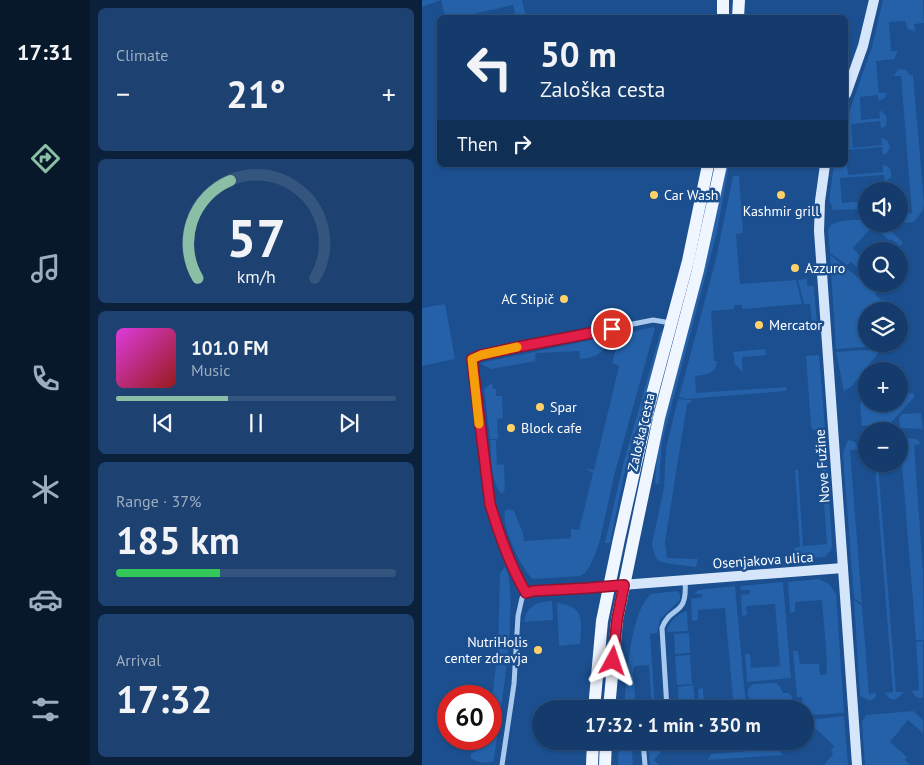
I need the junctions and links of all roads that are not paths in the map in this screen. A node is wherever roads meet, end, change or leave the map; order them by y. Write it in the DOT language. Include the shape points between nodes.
graph roads {
  1 [pos="723,0"];
  2 [pos="739,0"];
  3 [pos="874,0"];
  4 [pos="723,15"];
  5 [pos="738,15"];
  6 [pos="848,88"];
  7 [pos="708,167"];
  8 [pos="721,167"];
  9 [pos="825,167"];
  10 [pos="671,323"];
  11 [pos="843,568"];
  12 [pos="685,580"];
  13 [pos="624,585"];
  14 [pos="609,586"];
  15 [pos="526,593"];
  16 [pos="595,700"];
  17 [pos="610,700"];
  18 [pos="666,700"];
  19 [pos="593,750"];
  20 [pos="605,750"];
  21 [pos="644,750"];
  22 [pos="502,765"];
  23 [pos="592,765"];
  24 [pos="604,765"];
  25 [pos="645,765"];
  26 [pos="857,765"];
  1 -- 4 [label="main road"];
  2 -- 5 [label="main road"];
  3 -- 6 [label="street"];
  7 -- 10 [label="main road, Zaloška cesta"];
  8 -- 13 [label="main road, Zaloška cesta" via="698,270 659,418"];
  9 -- 11 [label="street, Nove Fužine" via="820,231"];
  10 -- 14 [label="main road, Zaloška cesta" via="648,406"];
  10 -- 15 [label="street" via="653,320 472,359 490,504"];
  11 -- 12 [label="street, Osenjakova ulica"];
  11 -- 26 [label="street, Nove Fužine"];
  12 -- 13 [label="street, Osenjakova ulica"];
  12 -- 18 [label="street" via="684,603 662,628"];
  13 -- 14 [label="street, Osenjakova ulica"];
  13 -- 17 [label="main road, Zaloška cesta" via="617,620"];
  14 -- 15 [label="street"];
  14 -- 16 [label="main road, Zaloška cesta" via="602,622"];
  15 -- 22 [label="street" via="518,616 514,684"];
  19 -- 23 [label="main road"];
  20 -- 24 [label="main road"];
  21 -- 25 [label="street"];
}
